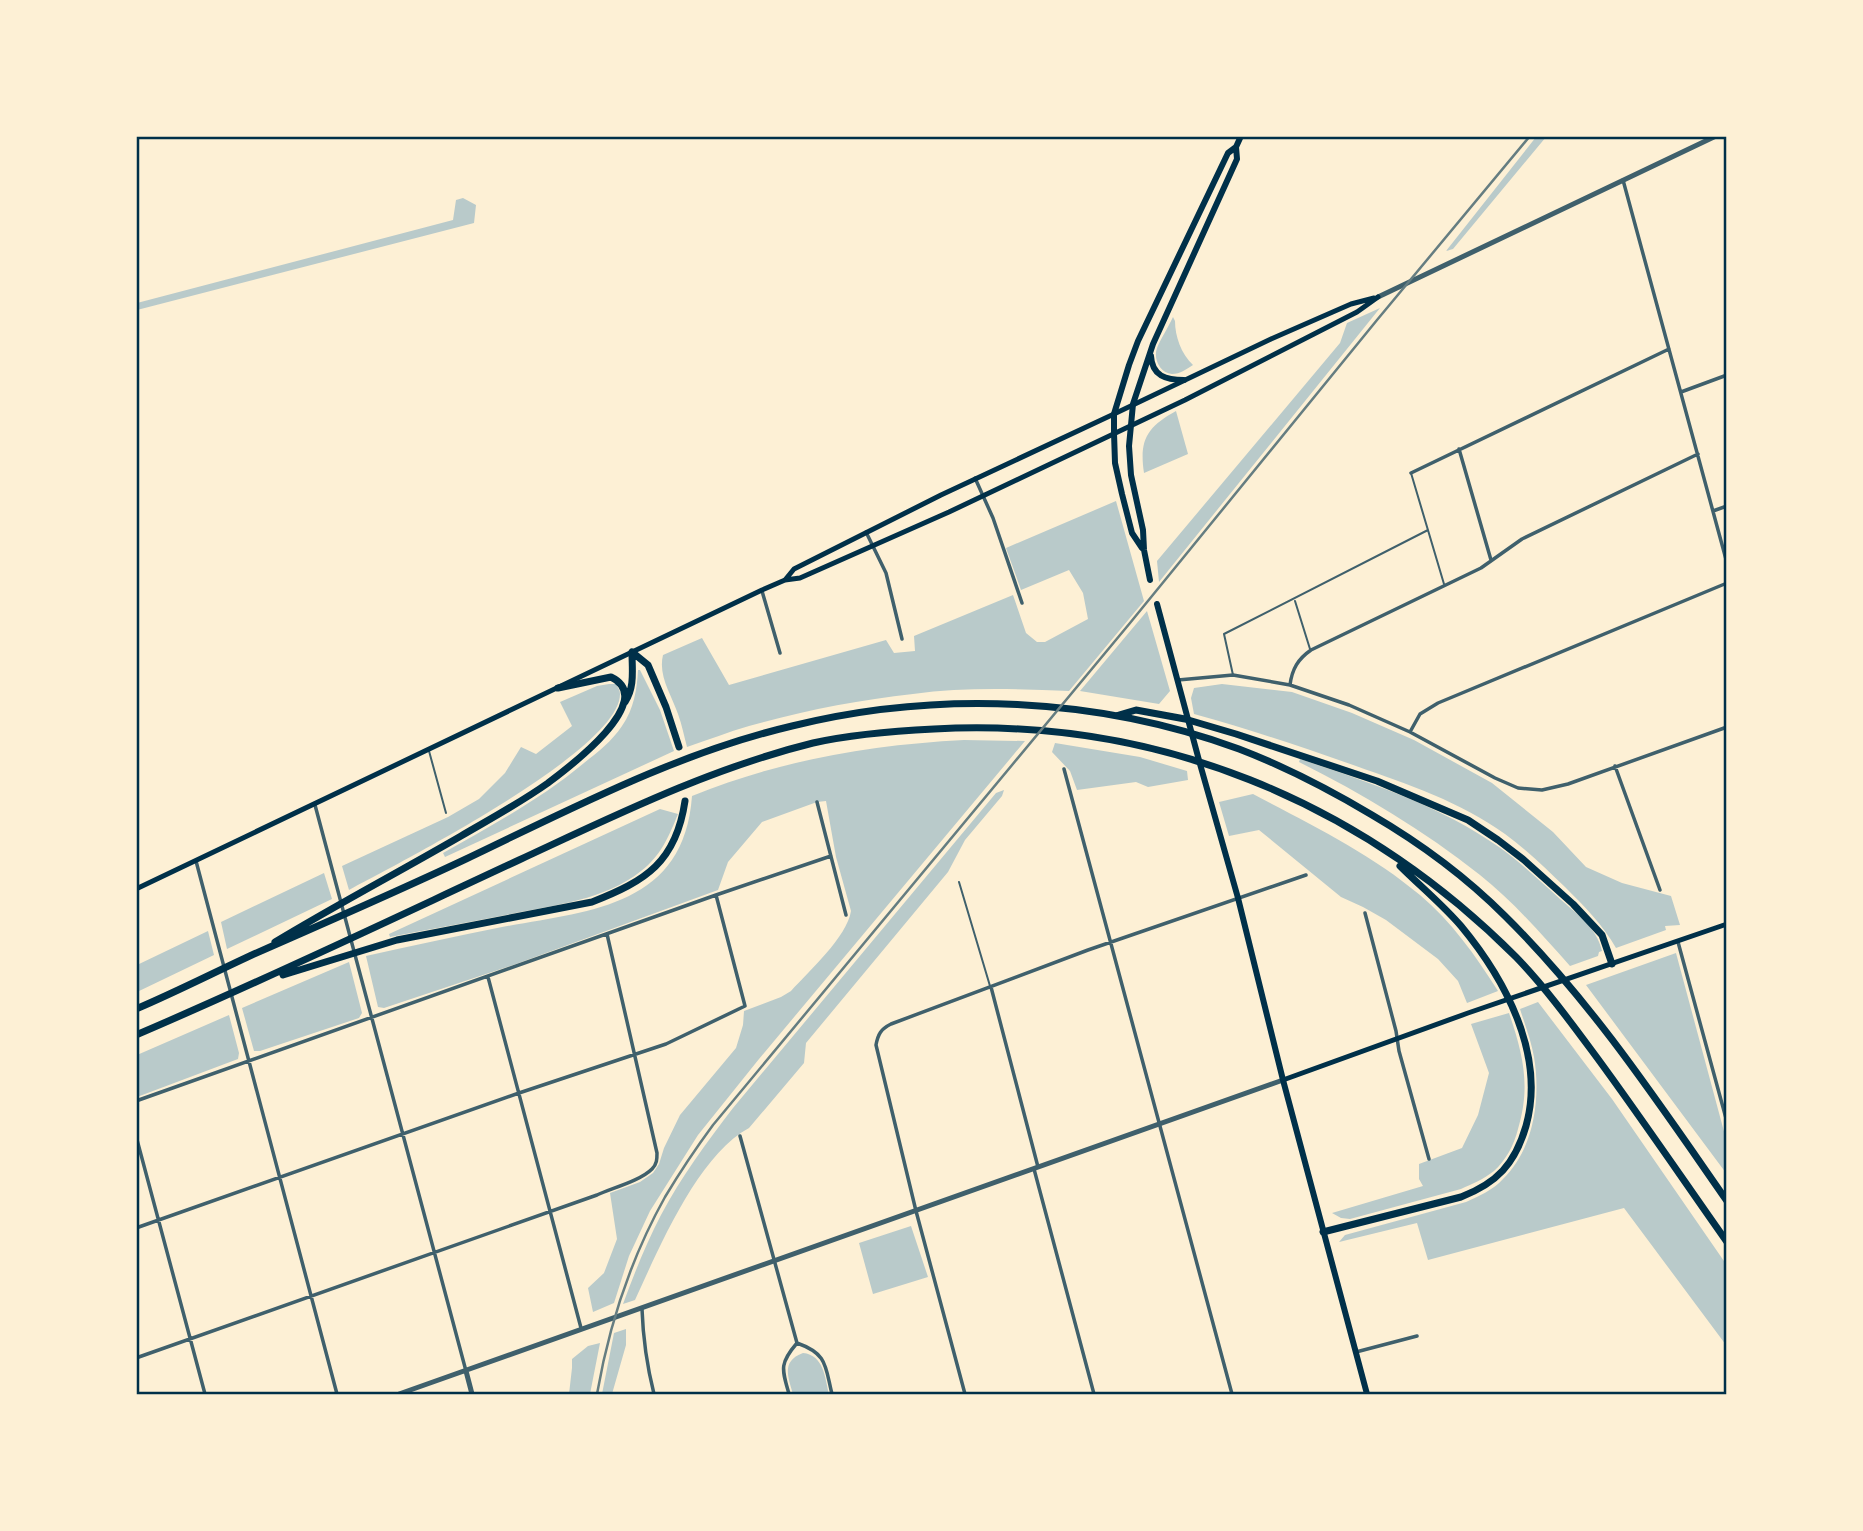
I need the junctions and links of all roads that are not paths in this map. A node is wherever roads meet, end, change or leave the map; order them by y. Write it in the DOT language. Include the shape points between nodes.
graph roads {
  1 [pos="1241,136"];
  2 [pos="1716,136"];
  3 [pos="1236,148"];
  4 [pos="1623,180"];
  5 [pos="1378,297"];
  6 [pos="1153,344"];
  7 [pos="1669,349"];
  8 [pos="1727,375"];
  9 [pos="1184,380"];
  10 [pos="1681,392"];
  11 [pos="1133,404"];
  12 [pos="1114,414"];
  13 [pos="1132,424"];
  14 [pos="1114,433"];
  15 [pos="1459,449"];
  16 [pos="1698,454"];
  17 [pos="1410,472"];
  18 [pos="975,478"];
  19 [pos="983,495"];
  20 [pos="1727,506"];
  21 [pos="1713,511"];
  22 [pos="1428,530"];
  23 [pos="866,532"];
  24 [pos="872,546"];
  25 [pos="1144,550"];
  26 [pos="1491,560"];
  27 [pos="1727,563"];
  28 [pos="785,580"];
  29 [pos="1150,580"];
  30 [pos="1727,583"];
  31 [pos="1445,585"];
  32 [pos="762,590"];
  33 [pos="1294,599"];
  34 [pos="1022,603"];
  35 [pos="1157,604"];
  36 [pos="902,639"];
  37 [pos="1311,650"];
  38 [pos="632,652"];
  39 [pos="780,653"];
  40 [pos="1233,675"];
  41 [pos="1178,680"];
  42 [pos="1290,685"];
  43 [pos="558,688"];
  44 [pos="623,705"];
  45 [pos="1117,716"];
  46 [pos="1727,727"];
  47 [pos="1410,732"];
  48 [pos="679,747"];
  49 [pos="428,750"];
  50 [pos="1615,766"];
  51 [pos="1064,769"];
  52 [pos="685,801"];
  53 [pos="817,802"];
  54 [pos="315,804"];
  55 [pos="446,813"];
  56 [pos="1385,850"];
  57 [pos="831,856"];
  58 [pos="196,861"];
  59 [pos="1306,875"];
  60 [pos="959,882"];
  61 [pos="136,889"];
  62 [pos="1660,890"];
  63 [pos="716,895"];
  64 [pos="1238,898"];
  65 [pos="1365,913"];
  66 [pos="846,915"];
  67 [pos="1727,924"];
  68 [pos="607,934"];
  69 [pos="1678,941"];
  70 [pos="1110,943"];
  71 [pos="250,956"];
  72 [pos="1612,964"];
  73 [pos="488,977"];
  74 [pos="259,982"];
  75 [pos="991,987"];
  76 [pos="136,1009"];
  77 [pos="372,1018"];
  78 [pos="136,1035"];
  79 [pos="1397,1039"];
  80 [pos="635,1054"];
  81 [pos="249,1060"];
  82 [pos="1283,1080"];
  83 [pos="519,1093"];
  84 [pos="136,1101"];
  85 [pos="1727,1122"];
  86 [pos="1160,1125"];
  87 [pos="404,1134"];
  88 [pos="136,1136"];
  89 [pos="740,1136"];
  90 [pos="1429,1159"];
  91 [pos="1036,1168"];
  92 [pos="280,1178"];
  93 [pos="1727,1201"];
  94 [pos="551,1210"];
  95 [pos="916,1211"];
  96 [pos="158,1220"];
  97 [pos="136,1228"];
  98 [pos="1323,1232"];
  99 [pos="1727,1242"];
  100 [pos="435,1252"];
  101 [pos="775,1261"];
  102 [pos="311,1296"];
  103 [pos="642,1309"];
  104 [pos="582,1330"];
  105 [pos="1417,1336"];
  106 [pos="190,1339"];
  107 [pos="797,1343"];
  108 [pos="1356,1352"];
  109 [pos="136,1358"];
  110 [pos="466,1371"];
  111 [pos="205,1395"];
  112 [pos="337,1395"];
  113 [pos="400,1395"];
  114 [pos="472,1395"];
  115 [pos="654,1395"];
  116 [pos="789,1395"];
  117 [pos="832,1395"];
  118 [pos="965,1395"];
  119 [pos="1094,1395"];
  120 [pos="1232,1395"];
  121 [pos="1367,1395"];
  1 -- 3 [label="main road"];
  2 -- 4 [label="street"];
  3 -- 6 [label="main road" via="1237,159"];
  3 -- 12 [label="main road" via="1228,153 1149,318"];
  4 -- 5 [label="street"];
  4 -- 7 [label="street"];
  5 -- 9 [label="main road" via="1351,304"];
  5 -- 13 [label="main road" via="1357,312"];
  6 -- 9 [label="main road" via="1151,358 1156,371 1168,380"];
  6 -- 11 [label="main road"];
  7 -- 10 [label="street"];
  7 -- 15 [label="street"];
  8 -- 10 [label="street"];
  9 -- 11 [label="main road"];
  10 -- 16 [label="street"];
  11 -- 12 [label="main road"];
  11 -- 13 [label="main road"];
  12 -- 14 [label="main road"];
  12 -- 18 [label="main road"];
  13 -- 14 [label="main road"];
  13 -- 25 [label="main road" via="1131,475"];
  14 -- 19 [label="main road"];
  14 -- 25 [label="main road" via="1115,463 1132,533"];
  15 -- 17 [label="street"];
  15 -- 26 [label="street"];
  16 -- 21 [label="street"];
  16 -- 26 [label="street" via="1522,539"];
  17 -- 22 [label="lane"];
  18 -- 19 [label="street"];
  18 -- 23 [label="main road"];
  19 -- 24 [label="main road"];
  19 -- 34 [label="street"];
  20 -- 21 [label="street"];
  21 -- 27 [label="street"];
  22 -- 31 [label="lane"];
  22 -- 33 [label="lane"];
  23 -- 24 [label="street"];
  23 -- 28 [label="main road" via="794,569"];
  24 -- 28 [label="main road" via="800,578"];
  24 -- 36 [label="street" via="886,573"];
  25 -- 29 [label="main road"];
  26 -- 31 [label="street"];
  28 -- 32 [label="main road"];
  30 -- 47 [label="street" via="1438,703 1420,714"];
  31 -- 37 [label="street"];
  32 -- 38 [label="main road"];
  32 -- 39 [label="street"];
  33 -- 37 [label="lane"];
  33 -- 40 [label="lane" via="1224,634"];
  35 -- 41 [label="main road"];
  37 -- 42 [label="street" via="1297,663"];
  38 -- 43 [label="main road"];
  38 -- 44 [label="highway" via="632,683"];
  38 -- 48 [label="highway" via="648,664"];
  40 -- 41 [label="street"];
  40 -- 42 [label="street"];
  41 -- 64 [label="main road"];
  42 -- 47 [label="street"];
  43 -- 44 [label="highway" via="611,677 623,687"];
  43 -- 49 [label="main road"];
  44 -- 71 [label="highway" via="604,735 547,783"];
  45 -- 71 [label="highway" via="1003,704 924,705 853,713 746,738 641,778"];
  45 -- 72 [label="highway" via="1136,710 1236,734 1377,781 1468,820 1524,860 1573,904 1602,935"];
  45 -- 93 [label="highway" via="1197,735 1278,765 1394,828 1466,880 1565,980 1634,1068"];
  46 -- 50 [label="street"];
  47 -- 50 [label="street" via="1518,788 1555,788"];
  49 -- 54 [label="main road"];
  49 -- 55 [label="lane"];
  50 -- 62 [label="street"];
  51 -- 70 [label="street"];
  52 -- 74 [label="highway" via="679,831 667,854 620,891 582,904 397,940"];
  53 -- 57 [label="street"];
  54 -- 58 [label="main road"];
  54 -- 77 [label="street"];
  56 -- 74 [label="highway" via="1328,816 1191,758 1104,738 1021,729 883,732 819,742 757,759 643,803"];
  56 -- 98 [label="highway" via="1444,906 1495,973 1525,1043 1531,1108 1516,1155 1492,1182 1477,1191"];
  56 -- 99 [label="highway" via="1451,898 1542,985"];
  57 -- 63 [label="street"];
  57 -- 66 [label="street"];
  58 -- 61 [label="main road"];
  58 -- 81 [label="street"];
  59 -- 64 [label="street"];
  60 -- 75 [label="lane"];
  63 -- 68 [label="street"];
  63 -- 80 [label="street" via="745,1006"];
  64 -- 70 [label="street"];
  64 -- 82 [label="main road"];
  65 -- 79 [label="street"];
  67 -- 69 [label="main road"];
  68 -- 73 [label="street"];
  68 -- 80 [label="street"];
  69 -- 72 [label="main road"];
  69 -- 85 [label="street"];
  70 -- 75 [label="street"];
  70 -- 86 [label="street"];
  71 -- 76 [label="highway"];
  72 -- 79 [label="main road"];
  73 -- 77 [label="street"];
  73 -- 83 [label="street"];
  74 -- 78 [label="highway"];
  75 -- 91 [label="street"];
  75 -- 95 [label="street" via="891,1024 878,1034 876,1045"];
  77 -- 81 [label="street"];
  77 -- 87 [label="street"];
  79 -- 82 [label="main road"];
  79 -- 90 [label="street"];
  80 -- 83 [label="street"];
  80 -- 94 [label="street" via="656,1164 641,1176"];
  81 -- 84 [label="street"];
  81 -- 92 [label="street"];
  82 -- 86 [label="street"];
  82 -- 98 [label="main road"];
  83 -- 87 [label="street"];
  83 -- 94 [label="street"];
  86 -- 91 [label="street"];
  86 -- 120 [label="street"];
  87 -- 92 [label="street"];
  87 -- 100 [label="street"];
  88 -- 96 [label="street"];
  89 -- 101 [label="street"];
  91 -- 95 [label="street"];
  91 -- 119 [label="street"];
  92 -- 96 [label="street"];
  92 -- 102 [label="street"];
  94 -- 100 [label="street"];
  94 -- 104 [label="street"];
  95 -- 101 [label="street"];
  95 -- 118 [label="street"];
  96 -- 97 [label="street"];
  96 -- 106 [label="street"];
  98 -- 108 [label="main road"];
  100 -- 102 [label="street"];
  100 -- 110 [label="street"];
  101 -- 103 [label="street"];
  101 -- 107 [label="street"];
  102 -- 106 [label="street"];
  102 -- 112 [label="street"];
  103 -- 104 [label="street"];
  103 -- 115 [label="street"];
  104 -- 110 [label="street"];
  105 -- 108 [label="street"];
  106 -- 109 [label="street"];
  106 -- 111 [label="street"];
  107 -- 116 [label="street" via="782,1370"];
  107 -- 117 [label="street" via="823,1358"];
  108 -- 121 [label="main road"];
  110 -- 113 [label="street"];
  110 -- 114 [label="street"];
}
